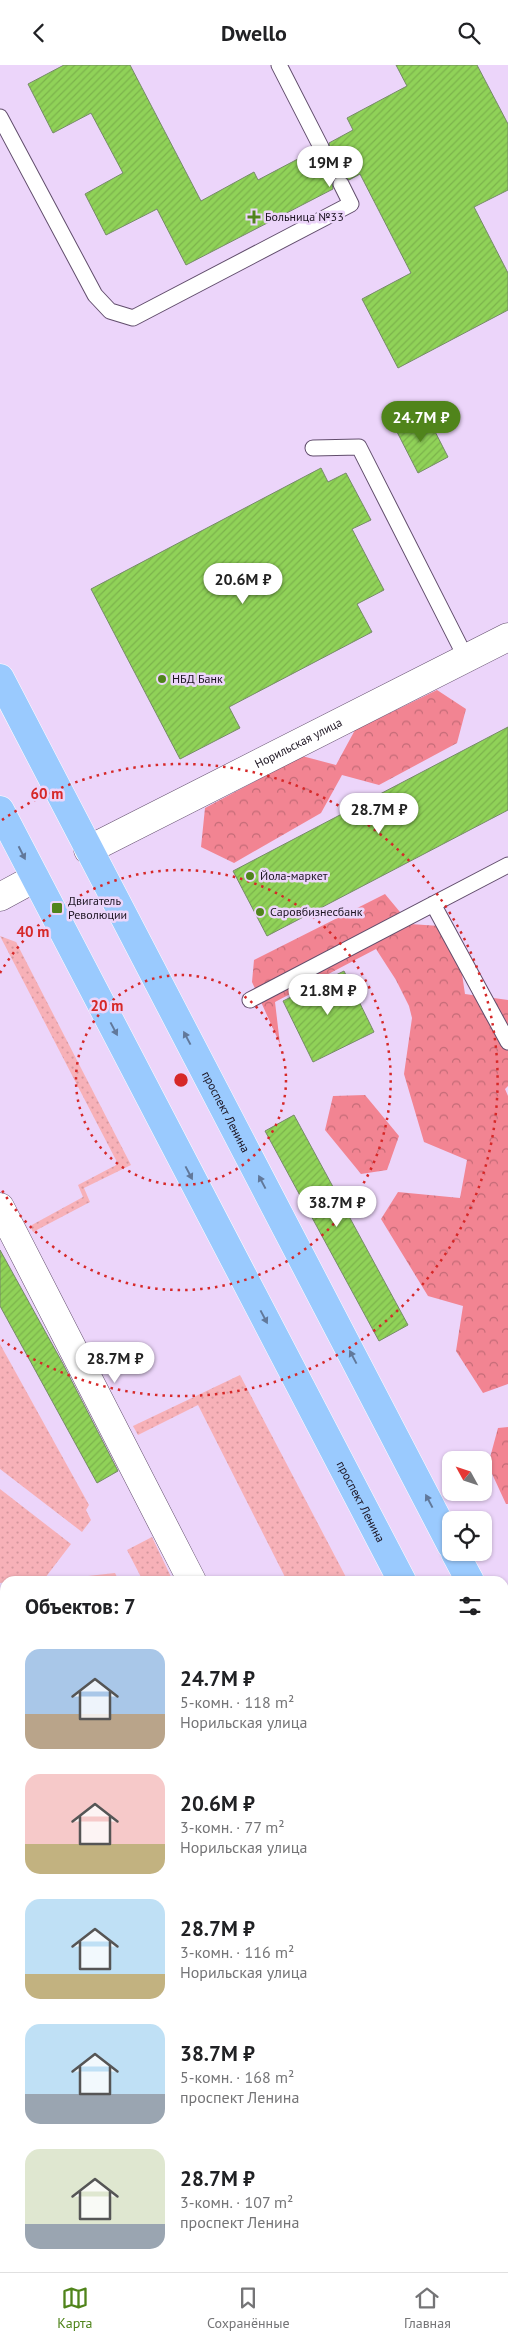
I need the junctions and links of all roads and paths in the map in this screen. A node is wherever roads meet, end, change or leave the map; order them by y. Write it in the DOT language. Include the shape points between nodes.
graph roads {
  1 [pos="279,65"];
  2 [pos="0,117"];
  3 [pos="321,147"];
  4 [pos="341,184"];
  5 [pos="313,448"];
  6 [pos="508,637"];
  7 [pos="466,658"];
  8 [pos="0,678"];
  9 [pos="0,810"];
  10 [pos="88,850"];
  11 [pos="508,865"];
  12 [pos="35,879"];
  13 [pos="0,897"];
  14 [pos="433,904"];
  15 [pos="250,999"];
  16 [pos="508,1042"];
  17 [pos="0,1207"];
  18 [pos="442,1528"];
  19 [pos="459,1561"];
  20 [pos="189,1576"];
  21 [pos="399,1576"];
  22 [pos="467,1576"];
  1 -- 3 [label="lane"];
  2 -- 4 [label="lane" via="94,295 110,311 133,318 351,204"];
  5 -- 7 [label="lane" via="359,447"];
  6 -- 7 [label="street, Норильская улица"];
  7 -- 10 [label="street, Норильская улица"];
  8 -- 10 [label="main road, проспект Ленина"];
  9 -- 12 [label="main road, проспект Ленина, one-way"];
  18 -- 10 [label="main road, проспект Ленина, one-way"];
  11 -- 14 [label="lane"];
  12 -- 13 [label="street"];
  12 -- 21 [label="main road, проспект Ленина, one-way"];
  14 -- 15 [label="lane"];
  14 -- 16 [label="lane"];
  17 -- 20 [label="street"];
  19 -- 22 [label="main road"];
}
